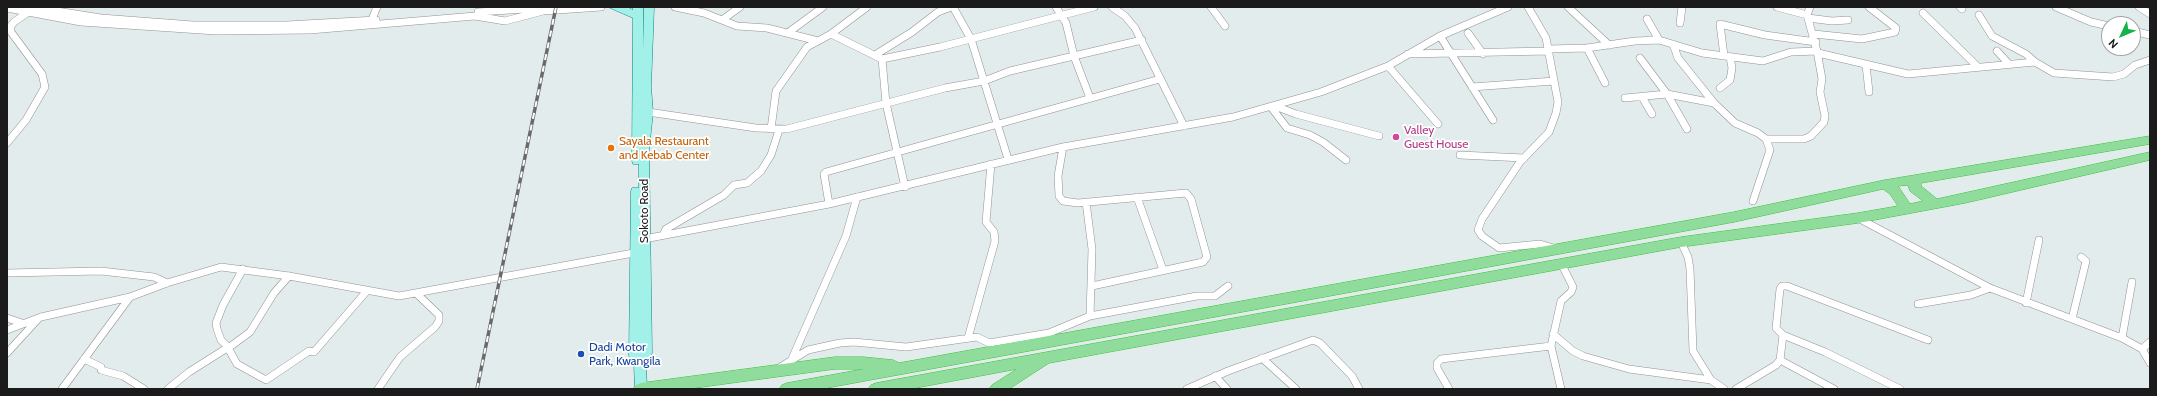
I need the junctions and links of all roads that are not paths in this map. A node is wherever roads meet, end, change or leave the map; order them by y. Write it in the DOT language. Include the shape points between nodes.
graph roads {
  1 [pos="31,7"];
  2 [pos="377,7"];
  3 [pos="551,7"];
  4 [pos="601,7"];
  5 [pos="612,7"];
  6 [pos="648,7"];
  7 [pos="675,7"];
  8 [pos="740,7"];
  9 [pos="823,7"];
  10 [pos="867,7"];
  11 [pos="952,7"];
  12 [pos="1056,7"];
  13 [pos="1094,7"];
  14 [pos="1112,7"];
  15 [pos="1211,7"];
  16 [pos="1508,7"];
  17 [pos="1528,7"];
  18 [pos="1568,7"];
  19 [pos="1682,7"];
  20 [pos="1777,7"];
  21 [pos="1810,7"];
  22 [pos="1869,7"];
  23 [pos="2056,7"];
  24 [pos="2139,7"];
  25 [pos="7,8"];
  26 [pos="638,12"];
  27 [pos="27,13"];
  28 [pos="1923,13"];
  29 [pos="2150,14"];
  30 [pos="1062,15"];
  31 [pos="1979,15"];
  32 [pos="1808,16"];
  33 [pos="1647,19"];
  34 [pos="722,20"];
  35 [pos="1848,20"];
  36 [pos="14,22"];
  37 [pos="370,23"];
  38 [pos="1680,23"];
  39 [pos="2101,24"];
  40 [pos="7,25"];
  41 [pos="1225,26"];
  42 [pos="789,32"];
  43 [pos="1468,33"];
  44 [pos="831,34"];
  45 [pos="1814,34"];
  46 [pos="1440,36"];
  47 [pos="971,39"];
  48 [pos="1142,40"];
  49 [pos="1659,40"];
  50 [pos="818,41"];
  51 [pos="1816,42"];
  52 [pos="1673,44"];
  53 [pos="1609,45"];
  54 [pos="1587,48"];
  55 [pos="1548,50"];
  56 [pos="1997,51"];
  57 [pos="1818,52"];
  58 [pos="1406,54"];
  59 [pos="1449,54"];
  60 [pos="1483,54"];
  61 [pos="875,55"];
  62 [pos="1074,56"];
  63 [pos="1727,57"];
  64 [pos="1640,58"];
  65 [pos="882,59"];
  66 [pos="2150,60"];
  67 [pos="2035,62"];
  68 [pos="2008,63"];
  69 [pos="1866,65"];
  70 [pos="1388,66"];
  71 [pos="1977,66"];
  72 [pos="1160,79"];
  73 [pos="984,81"];
  74 [pos="1554,81"];
  75 [pos="1605,83"];
  76 [pos="1472,87"];
  77 [pos="1720,88"];
  78 [pos="1869,92"];
  79 [pos="1667,94"];
  80 [pos="1642,97"];
  81 [pos="1090,98"];
  82 [pos="1625,98"];
  83 [pos="886,103"];
  84 [pos="1714,103"];
  85 [pos="1273,106"];
  86 [pos="648,112"];
  87 [pos="1652,114"];
  88 [pos="1494,120"];
  89 [pos="998,124"];
  90 [pos="1438,124"];
  91 [pos="1184,126"];
  92 [pos="771,129"];
  93 [pos="1687,129"];
  94 [pos="779,130"];
  95 [pos="1379,136"];
  96 [pos="1766,139"];
  97 [pos="2150,140"];
  98 [pos="7,143"];
  99 [pos="1063,147"];
  100 [pos="897,151"];
  101 [pos="1460,155"];
  102 [pos="2150,156"];
  103 [pos="1524,158"];
  104 [pos="1008,159"];
  105 [pos="1346,160"];
  106 [pos="991,164"];
  107 [pos="1914,180"];
  108 [pos="1885,184"];
  109 [pos="905,187"];
  110 [pos="857,197"];
  111 [pos="1137,197"];
  112 [pos="1752,200"];
  113 [pos="1086,202"];
  114 [pos="829,204"];
  115 [pos="1934,204"];
  116 [pos="1906,208"];
  117 [pos="1858,218"];
  118 [pos="663,235"];
  119 [pos="644,239"];
  120 [pos="2039,240"];
  121 [pos="1681,242"];
  122 [pos="1558,250"];
  123 [pos="640,252"];
  124 [pos="2081,257"];
  125 [pos="1562,264"];
  126 [pos="243,269"];
  127 [pos="1163,270"];
  128 [pos="7,273"];
  129 [pos="289,276"];
  130 [pos="2132,282"];
  131 [pos="167,283"];
  132 [pos="1092,286"];
  133 [pos="1228,286"];
  134 [pos="1990,288"];
  135 [pos="366,292"];
  136 [pos="417,294"];
  137 [pos="130,297"];
  138 [pos="2026,303"];
  139 [pos="1918,304"];
  140 [pos="1090,316"];
  141 [pos="40,317"];
  142 [pos="7,318"];
  143 [pos="2072,319"];
  144 [pos="22,323"];
  145 [pos="7,330"];
  146 [pos="1553,334"];
  147 [pos="1783,335"];
  148 [pos="968,338"];
  149 [pos="2122,338"];
  150 [pos="1928,340"];
  151 [pos="2150,342"];
  152 [pos="1550,346"];
  153 [pos="227,348"];
  154 [pos="7,353"];
  155 [pos="2146,353"];
  156 [pos="1057,356"];
  157 [pos="1262,358"];
  158 [pos="84,359"];
  159 [pos="1780,360"];
  160 [pos="791,361"];
  161 [pos="2150,363"];
  162 [pos="922,365"];
  163 [pos="776,371"];
  164 [pos="1216,376"];
  165 [pos="1711,380"];
  166 [pos="819,386"];
  167 [pos="62,389"];
  168 [pos="144,389"];
  169 [pos="168,389"];
  170 [pos="378,389"];
  171 [pos="641,389"];
  172 [pos="787,389"];
  173 [pos="876,389"];
  174 [pos="997,389"];
  175 [pos="1188,389"];
  176 [pos="1227,389"];
  177 [pos="1296,389"];
  178 [pos="1359,389"];
  179 [pos="1449,389"];
  180 [pos="1561,389"];
  181 [pos="1724,389"];
  182 [pos="1736,389"];
  183 [pos="1834,389"];
  184 [pos="1900,389"];
  1 -- 37 [label="street" via="101,18 193,25"];
  2 -- 37 [label="street"];
  3 -- 37 [label="street"];
  4 -- 37 [label="street" via="543,11 505,22 475,16"];
  5 -- 26 [label="main road"];
  6 -- 86 [label="main road, Sokoto Road"];
  7 -- 34 [label="street"];
  8 -- 34 [label="street"];
  9 -- 42 [label="street"];
  10 -- 44 [label="street"];
  11 -- 47 [label="street"];
  11 -- 61 [label="street" via="938,12"];
  12 -- 30 [label="street"];
  13 -- 30 [label="street"];
  14 -- 48 [label="street" via="1136,28"];
  15 -- 41 [label="street"];
  16 -- 46 [label="street"];
  17 -- 55 [label="street" via="1544,32"];
  18 -- 53 [label="street"];
  19 -- 38 [label="street"];
  20 -- 32 [label="street"];
  21 -- 32 [label="street"];
  22 -- 45 [label="street" via="1896,28 1895,32 1862,39"];
  23 -- 39 [label="street"];
  24 -- 29 [label="street"];
  25 -- 27 [label="street"];
  26 -- 123 [label="main road"];
  27 -- 36 [label="street"];
  27 -- 37 [label="street" via="122,26 216,31 295,30"];
  28 -- 71 [label="street"];
  30 -- 47 [label="street"];
  30 -- 62 [label="street"];
  31 -- 67 [label="street" via="1992,36 2026,54"];
  32 -- 35 [label="street" via="1832,21"];
  32 -- 45 [label="street"];
  33 -- 49 [label="street"];
  34 -- 42 [label="street" via="743,27"];
  36 -- 40 [label="street"];
  36 -- 98 [label="street" via="10,27 11,32 42,74 44,87 26,120"];
  42 -- 50 [label="street"];
  43 -- 60 [label="street"];
  44 -- 50 [label="street"];
  44 -- 61 [label="street"];
  45 -- 51 [label="street"];
  46 -- 58 [label="street"];
  46 -- 59 [label="street"];
  47 -- 65 [label="street"];
  47 -- 73 [label="street"];
  48 -- 62 [label="street"];
  48 -- 72 [label="street"];
  49 -- 52 [label="street"];
  49 -- 53 [label="street"];
  50 -- 92 [label="street" via="807,47 776,91"];
  51 -- 57 [label="street"];
  51 -- 63 [label="street" via="1720,24"];
  52 -- 63 [label="street"];
  52 -- 84 [label="street" via="1678,58"];
  53 -- 54 [label="street"];
  54 -- 55 [label="street"];
  54 -- 75 [label="street"];
  55 -- 60 [label="street"];
  55 -- 74 [label="street"];
  56 -- 68 [label="street"];
  57 -- 63 [label="street" via="1791,52 1763,61"];
  57 -- 69 [label="street"];
  57 -- 96 [label="street" via="1824,122 1811,136 1804,139"];
  58 -- 59 [label="street"];
  58 -- 70 [label="street"];
  59 -- 60 [label="street"];
  59 -- 76 [label="street"];
  61 -- 65 [label="street"];
  62 -- 73 [label="street" via="1010,71"];
  62 -- 81 [label="street"];
  63 -- 77 [label="street" via="1732,68 1730,80"];
  64 -- 79 [label="street"];
  65 -- 83 [label="street"];
  66 -- 67 [label="street" via="2113,77 2054,73"];
  67 -- 68 [label="street"];
  68 -- 71 [label="street"];
  69 -- 71 [label="street" via="1908,74"];
  69 -- 78 [label="street"];
  70 -- 85 [label="street" via="1321,92"];
  70 -- 90 [label="street"];
  72 -- 81 [label="street"];
  72 -- 91 [label="street"];
  73 -- 83 [label="street"];
  73 -- 89 [label="street"];
  74 -- 76 [label="street"];
  74 -- 103 [label="street" via="1558,102 1552,127"];
  76 -- 88 [label="street"];
  79 -- 80 [label="street"];
  79 -- 84 [label="street"];
  79 -- 93 [label="street"];
  80 -- 82 [label="street"];
  80 -- 87 [label="street"];
  81 -- 89 [label="street"];
  83 -- 94 [label="street"];
  83 -- 100 [label="street"];
  84 -- 96 [label="street" via="1735,122"];
  85 -- 91 [label="street"];
  85 -- 95 [label="street"];
  85 -- 105 [label="street" via="1287,128 1323,142"];
  86 -- 92 [label="street"];
  86 -- 119 [label="main road, Sokoto Road" via="644,150"];
  89 -- 100 [label="street"];
  89 -- 104 [label="street"];
  91 -- 99 [label="street"];
  92 -- 94 [label="street"];
  94 -- 118 [label="street" via="771,155 761,171 747,183 734,185 724,195 666,229"];
  96 -- 112 [label="street" via="1770,150"];
  97 -- 107 [label="highway"];
  99 -- 104 [label="street"];
  99 -- 113 [label="street" via="1058,176 1058,196 1067,202"];
  100 -- 109 [label="street"];
  100 -- 114 [label="street" via="826,172 824,174"];
  101 -- 103 [label="street"];
  102 -- 115 [label="highway"];
  103 -- 122 [label="street" via="1482,219 1478,230 1499,248 1540,244"];
  104 -- 106 [label="street"];
  106 -- 109 [label="street"];
  106 -- 148 [label="street" via="986,222 994,232 995,241"];
  107 -- 108 [label="highway"];
  107 -- 115 [label="highway" via="1915,188"];
  108 -- 116 [label="highway" via="1895,191"];
  108 -- 122 [label="highway" via="1734,217"];
  109 -- 110 [label="street"];
  110 -- 114 [label="street"];
  110 -- 160 [label="street" via="846,236"];
  111 -- 113 [label="street"];
  111 -- 127 [label="street"];
  111 -- 127 [label="street" via="1181,192 1191,198 1207,257 1203,262"];
  113 -- 132 [label="street" via="1092,249"];
  114 -- 118 [label="street"];
  115 -- 116 [label="highway"];
  116 -- 117 [label="highway"];
  117 -- 121 [label="highway"];
  117 -- 134 [label="street"];
  118 -- 119 [label="street"];
  119 -- 123 [label="main road, Sokoto Road"];
  120 -- 138 [label="street"];
  121 -- 125 [label="highway"];
  121 -- 165 [label="street" via="1690,268 1693,351"];
  122 -- 162 [label="highway"];
  123 -- 136 [label="street" via="501,276"];
  123 -- 171 [label="main road, Sokoto Road" via="646,353 640,365"];
  124 -- 143 [label="street" via="2086,261"];
  125 -- 146 [label="street" via="1573,287 1561,301"];
  125 -- 156 [label="highway"];
  126 -- 129 [label="street"];
  126 -- 131 [label="street" via="221,267"];
  126 -- 153 [label="street" via="216,323 221,340"];
  127 -- 132 [label="street"];
  128 -- 131 [label="street" via="100,271 148,276"];
  129 -- 135 [label="street"];
  129 -- 153 [label="street" via="274,293 250,332"];
  130 -- 149 [label="street"];
  131 -- 137 [label="street"];
  132 -- 140 [label="street"];
  133 -- 140 [label="street" via="1215,296 1197,296"];
  134 -- 138 [label="street"];
  134 -- 139 [label="street" via="1971,295"];
  135 -- 136 [label="street" via="398,296"];
  135 -- 153 [label="street" via="314,352 304,354 272,378 266,380 246,371 237,364"];
  136 -- 170 [label="street" via="439,315 439,321 400,357"];
  137 -- 141 [label="street"];
  137 -- 158 [label="street"];
  138 -- 143 [label="street"];
  140 -- 148 [label="street" via="1049,333 989,343 977,337"];
  141 -- 144 [label="street"];
  141 -- 154 [label="street"];
  142 -- 144 [label="street"];
  143 -- 149 [label="street"];
  144 -- 145 [label="street"];
  146 -- 152 [label="street"];
  146 -- 165 [label="street" via="1572,351 1583,356 1629,369"];
  147 -- 150 [label="street" via="1776,325 1780,289 1787,286"];
  147 -- 159 [label="street"];
  147 -- 184 [label="street" via="1825,352"];
  148 -- 160 [label="street" via="906,347 840,343 808,350"];
  149 -- 155 [label="street"];
  151 -- 155 [label="street"];
  152 -- 179 [label="street" via="1441,359 1437,363 1437,368"];
  152 -- 180 [label="street"];
  153 -- 169 [label="street"];
  155 -- 161 [label="street"];
  156 -- 173 [label="highway"];
  156 -- 174 [label="highway"];
  157 -- 164 [label="street"];
  157 -- 177 [label="street"];
  157 -- 178 [label="street" via="1310,340 1317,341 1352,376"];
  158 -- 167 [label="street"];
  158 -- 168 [label="street" via="101,367 101,370 123,376"];
  159 -- 182 [label="street"];
  159 -- 183 [label="street"];
  160 -- 163 [label="street"];
  162 -- 163 [label="highway" via="842,363"];
  162 -- 166 [label="highway"];
  163 -- 171 [label="highway"];
  164 -- 175 [label="street"];
  164 -- 176 [label="street"];
  165 -- 181 [label="street"];
  166 -- 172 [label="highway"];
}
